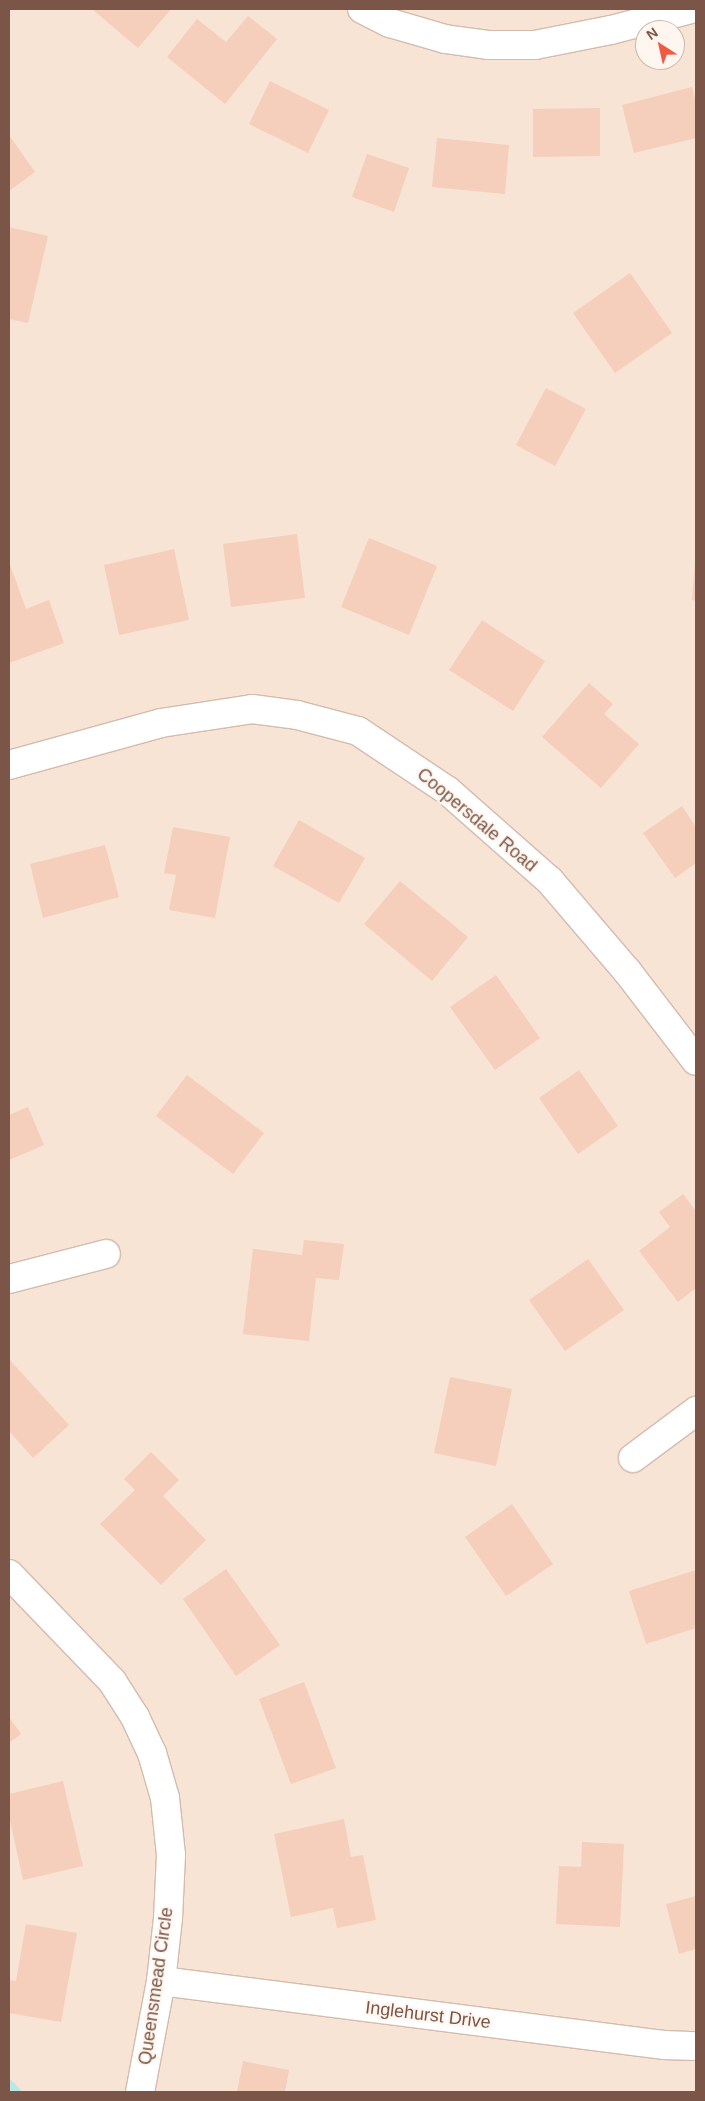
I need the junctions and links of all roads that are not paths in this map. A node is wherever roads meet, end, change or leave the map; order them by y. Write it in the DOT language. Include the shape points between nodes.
graph roads {
  1 [pos="362,9"];
  2 [pos="691,9"];
  3 [pos="9,765"];
  4 [pos="696,1061"];
  5 [pos="106,1254"];
  6 [pos="9,1279"];
  7 [pos="696,1411"];
  8 [pos="633,1458"];
  9 [pos="9,1574"];
  10 [pos="161,1981"];
  11 [pos="696,2046"];
  12 [pos="140,2092"];
  1 -- 2 [label="street" via="390,23 445,38 488,45 534,45"];
  3 -- 4 [label="street, Coopersdale Road" via="161,723 252,709 297,715 358,731 448,791 550,881 627,971"];
  5 -- 6 [label="street"];
  7 -- 8 [label="street"];
  9 -- 10 [label="street, Queensmead Circle" via="112,1681 135,1717 152,1753 165,1798 171,1855"];
  10 -- 11 [label="street, Inglehurst Drive" via="664,2045"];
  10 -- 12 [label="street, Queensmead Circle"];
}
